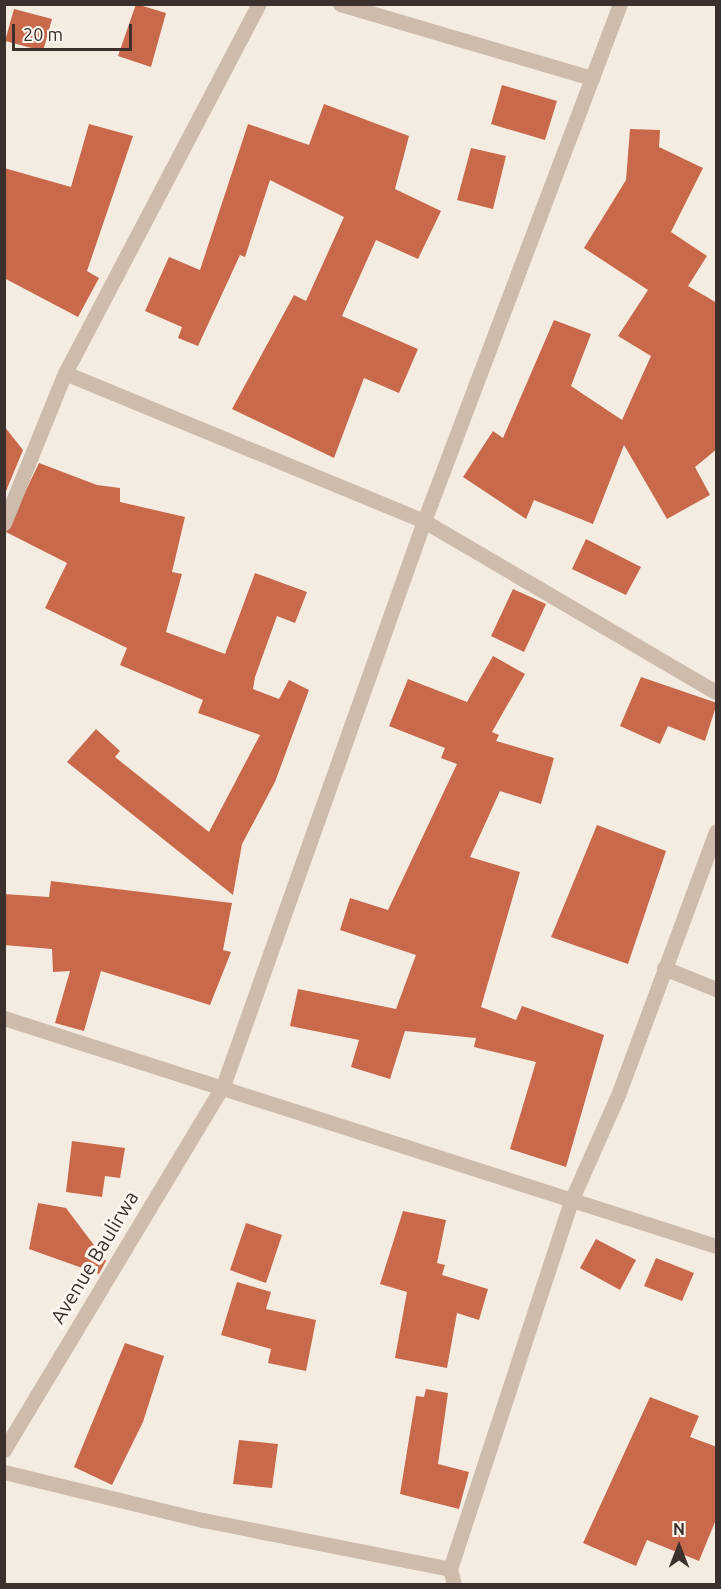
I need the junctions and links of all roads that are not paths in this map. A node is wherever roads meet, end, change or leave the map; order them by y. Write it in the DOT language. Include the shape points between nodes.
graph roads {
  1 [pos="259,4"];
  2 [pos="340,4"];
  3 [pos="620,4"];
  4 [pos="592,78"];
  5 [pos="65,373"];
  6 [pos="8,503"];
  7 [pos="424,521"];
  8 [pos="4,523"];
  9 [pos="717,692"];
  10 [pos="717,832"];
  11 [pos="664,968"];
  12 [pos="717,988"];
  13 [pos="4,1018"];
  14 [pos="223,1086"];
  15 [pos="571,1201"];
  16 [pos="717,1246"];
  17 [pos="10,1422"];
  18 [pos="4,1450"];
  19 [pos="4,1472"];
  20 [pos="450,1569"];
  21 [pos="454,1584"];
  1 -- 5 [label="street"];
  2 -- 4 [label="street"];
  3 -- 4 [label="street, Avenue Baulirwa"];
  4 -- 7 [label="street, Avenue Baulirwa"];
  5 -- 6 [label="street"];
  5 -- 7 [label="street"];
  6 -- 8 [label="street"];
  7 -- 9 [label="street"];
  7 -- 14 [label="street, Avenue Baulirwa"];
  10 -- 11 [label="street"];
  11 -- 12 [label="street"];
  11 -- 15 [label="street"];
  13 -- 14 [label="street"];
  14 -- 15 [label="street"];
  14 -- 17 [label="street, Avenue Baulirwa"];
  15 -- 16 [label="street"];
  15 -- 20 [label="street"];
  17 -- 18 [label="street, Avenue Baulirwa"];
  19 -- 20 [label="street" via="203,1520"];
  20 -- 21 [label="street"];
}
